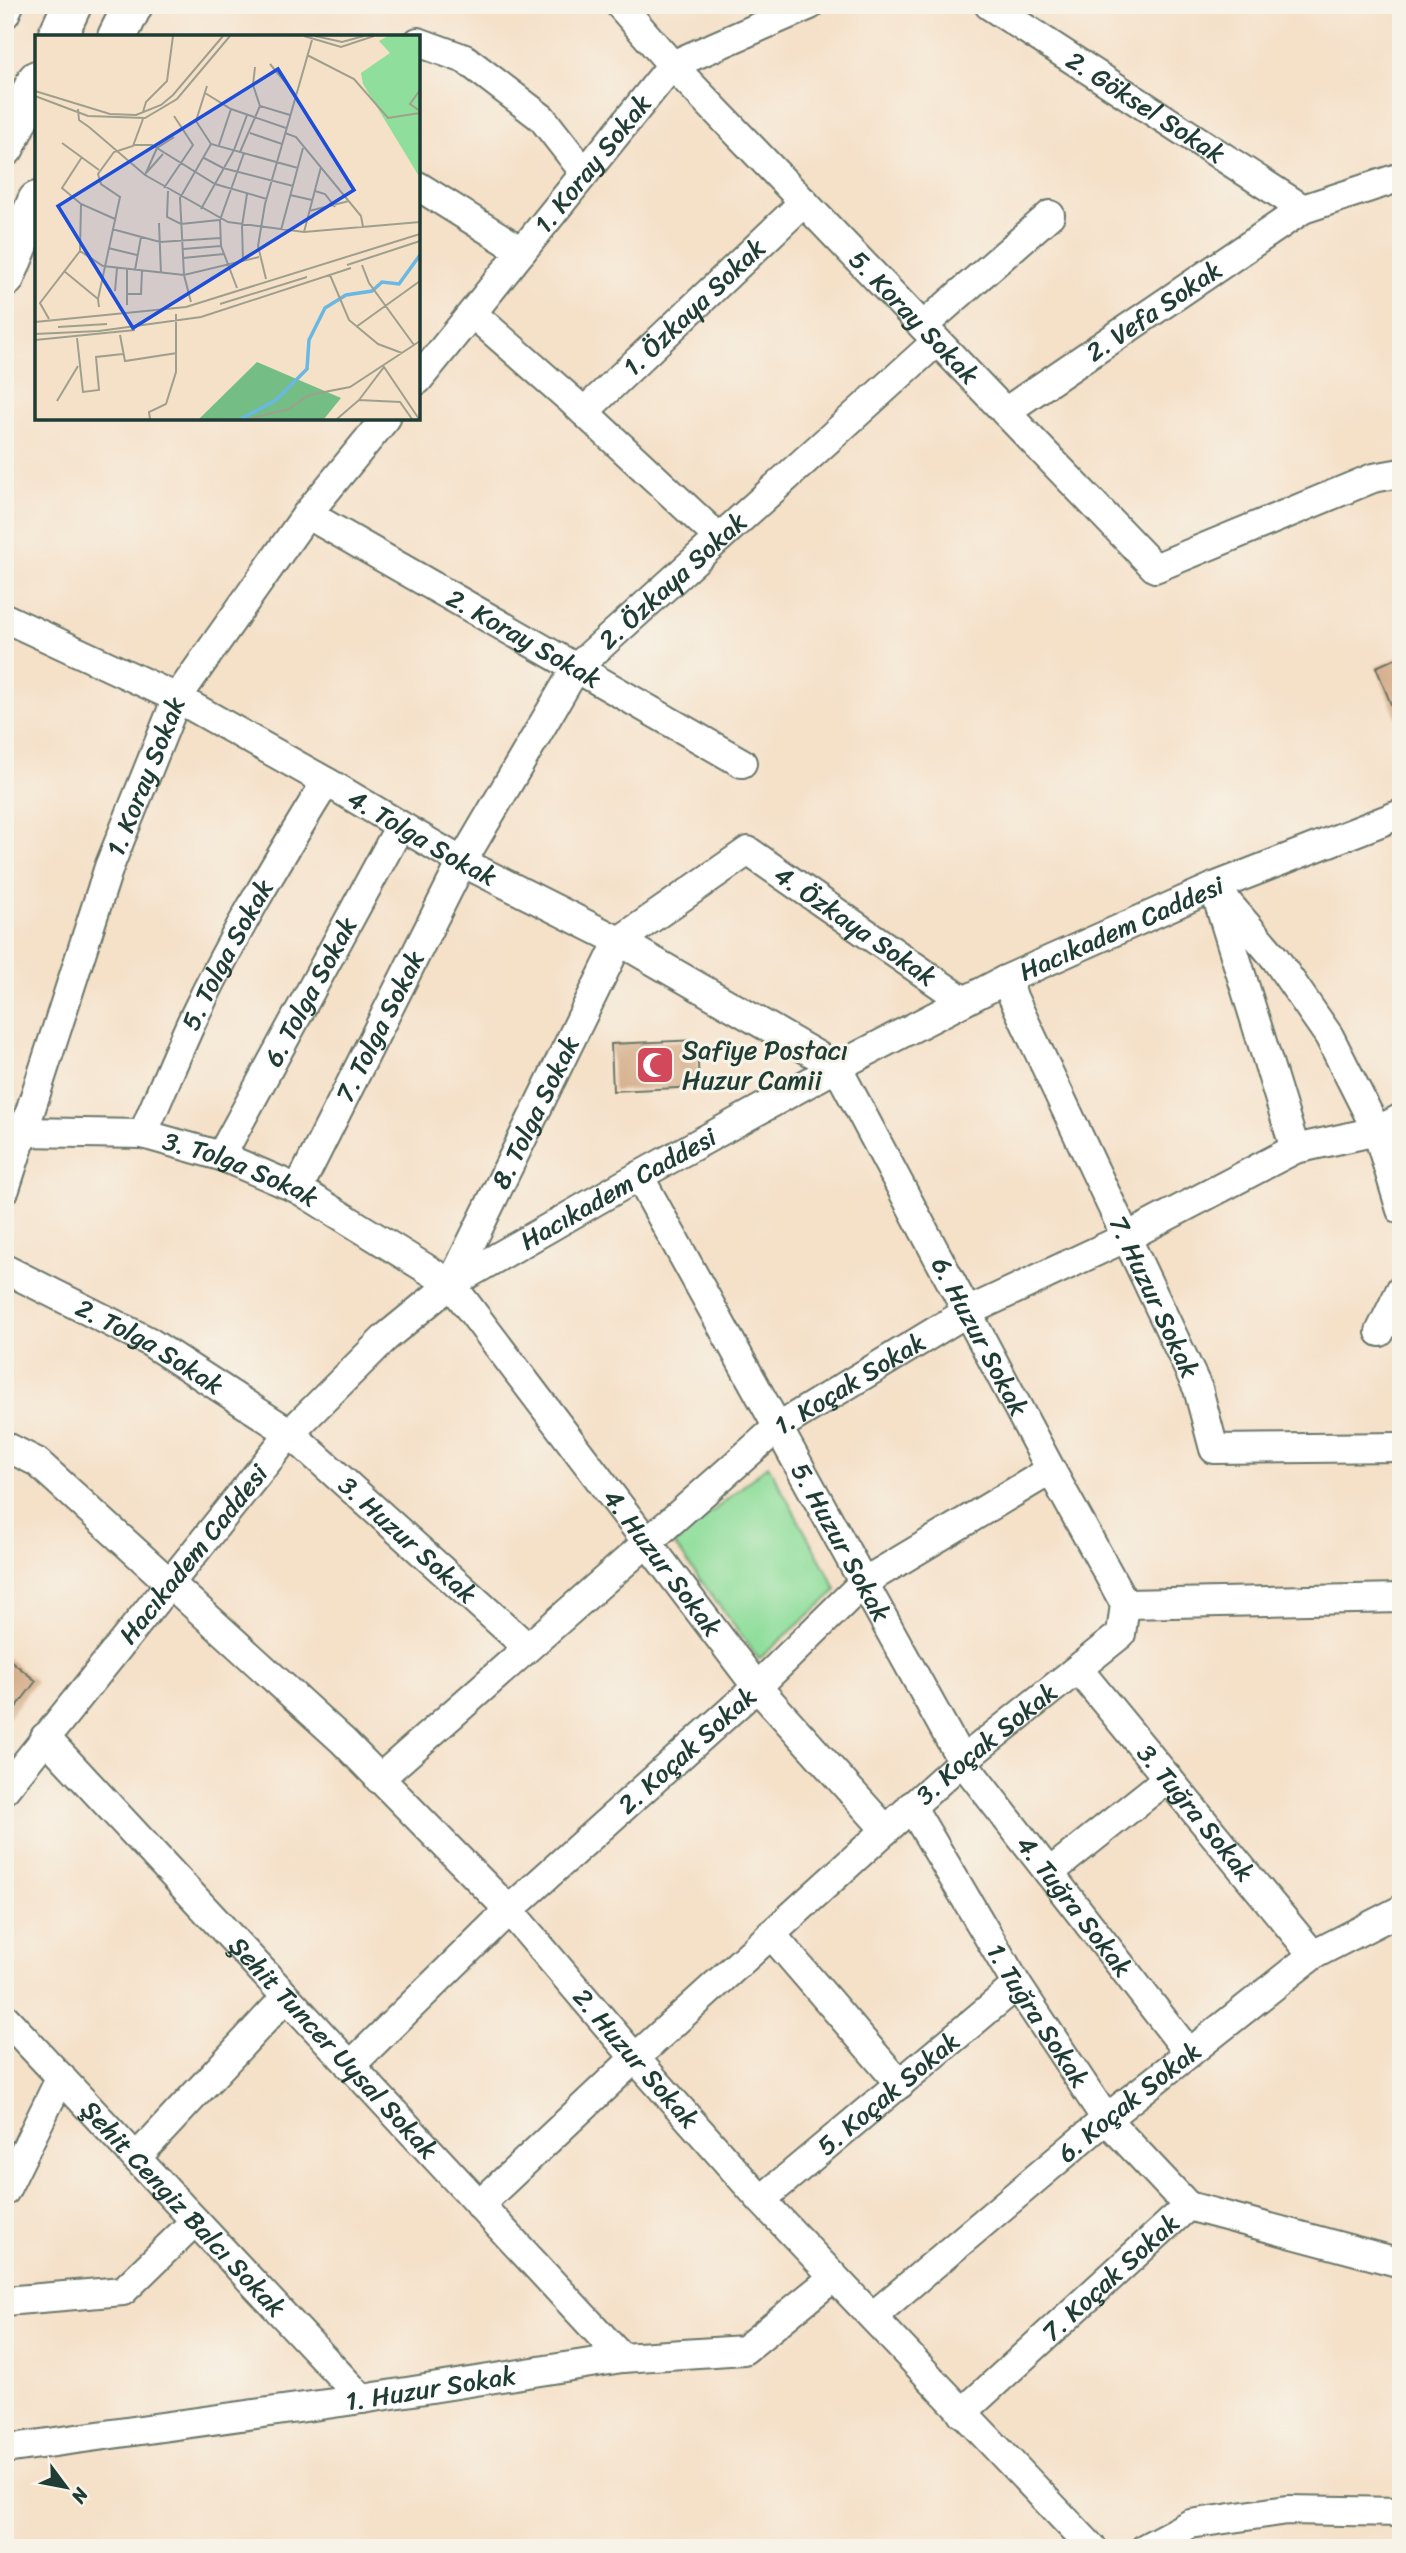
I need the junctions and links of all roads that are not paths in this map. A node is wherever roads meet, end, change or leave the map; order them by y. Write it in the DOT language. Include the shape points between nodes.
graph roads {
  1 [pos="9,5"];
  2 [pos="72,5"];
  3 [pos="133,5"];
  4 [pos="620,5"];
  5 [pos="810,5"];
  6 [pos="989,5"];
  7 [pos="5,13"];
  8 [pos="58,35"];
  9 [pos="118,35"];
  10 [pos="420,42"];
  11 [pos="672,65"];
  12 [pos="35,84"];
  13 [pos="5,147"];
  14 [pos="584,172"];
  15 [pos="1401,177"];
  16 [pos="420,187"];
  17 [pos="804,202"];
  18 [pos="35,206"];
  19 [pos="1303,209"];
  20 [pos="1050,215"];
  21 [pos="522,251"];
  22 [pos="5,278"];
  23 [pos="473,314"];
  24 [pos="930,333"];
  25 [pos="422,367"];
  26 [pos="584,412"];
  27 [pos="1005,412"];
  28 [pos="384,420"];
  29 [pos="1401,473"];
  30 [pos="307,514"];
  31 [pos="719,538"];
  32 [pos="5,618"];
  33 [pos="576,668"];
  34 [pos="177,698"];
  35 [pos="742,763"];
  36 [pos="326,782"];
  37 [pos="1401,814"];
  38 [pos="400,826"];
  39 [pos="462,862"];
  40 [pos="1214,887"];
  41 [pos="619,941"];
  42 [pos="1005,980"];
  43 [pos="964,1001"];
  44 [pos="837,1067"];
  45 [pos="1389,1124"];
  46 [pos="14,1131"];
  47 [pos="143,1135"];
  48 [pos="1295,1149"];
  49 [pos="221,1156"];
  50 [pos="639,1176"];
  51 [pos="5,1189"];
  52 [pos="298,1189"];
  53 [pos="1401,1210"];
  54 [pos="1127,1237"];
  55 [pos="5,1269"];
  56 [pos="451,1284"];
  57 [pos="1401,1289"];
  58 [pos="967,1312"];
  59 [pos="1380,1332"];
  60 [pos="778,1427"];
  61 [pos="290,1433"];
  62 [pos="5,1446"];
  63 [pos="1401,1447"];
  64 [pos="1051,1470"];
  65 [pos="647,1541"];
  66 [pos="167,1583"];
  67 [pos="864,1583"];
  68 [pos="1398,1603"];
  69 [pos="1125,1604"];
  70 [pos="527,1647"];
  71 [pos="1078,1668"];
  72 [pos="757,1687"];
  73 [pos="45,1737"];
  74 [pos="962,1761"];
  75 [pos="1168,1777"];
  76 [pos="379,1779"];
  77 [pos="5,1789"];
  78 [pos="911,1807"];
  79 [pos="886,1829"];
  80 [pos="1049,1872"];
  81 [pos="509,1910"];
  82 [pos="1401,1910"];
  83 [pos="771,1934"];
  84 [pos="1313,1955"];
  85 [pos="1017,1985"];
  86 [pos="286,1997"];
  87 [pos="5,2018"];
  88 [pos="1189,2053"];
  89 [pos="635,2059"];
  90 [pos="351,2066"];
  91 [pos="61,2077"];
  92 [pos="900,2084"];
  93 [pos="1106,2119"];
  94 [pos="136,2158"];
  95 [pos="5,2191"];
  96 [pos="761,2200"];
  97 [pos="479,2205"];
  98 [pos="1188,2206"];
  99 [pos="195,2221"];
  100 [pos="1401,2263"];
  101 [pos="834,2277"];
  102 [pos="5,2301"];
  103 [pos="873,2316"];
  104 [pos="622,2358"];
  105 [pos="362,2399"];
  106 [pos="962,2413"];
  107 [pos="5,2448"];
  108 [pos="1401,2512"];
  109 [pos="1092,2548"];
  110 [pos="1144,2548"];
  1 -- 7 [label="street"];
  2 -- 8 [label="highway"];
  3 -- 9 [label="highway"];
  4 -- 11 [label="street, 5. Koray Sokak"];
  5 -- 11 [label="street, 1. Koray Sokak"];
  6 -- 19 [label="street, 2. Göksel Sokak"];
  10 -- 14 [label="street" via="465,59 542,118"];
  11 -- 14 [label="street, 1. Koray Sokak"];
  11 -- 17 [label="street, 5. Koray Sokak"];
  12 -- 13 [label="highway"];
  14 -- 21 [label="street, 1. Koray Sokak"];
  15 -- 19 [label="street, 2. Vefa Sokak"];
  16 -- 21 [label="street"];
  17 -- 24 [label="street, 5. Koray Sokak"];
  17 -- 26 [label="street, 1. Özkaya Sokak"];
  18 -- 22 [label="highway"];
  19 -- 27 [label="street, 2. Vefa Sokak"];
  20 -- 24 [label="street, 2. Özkaya Sokak"];
  21 -- 23 [label="street, 1. Koray Sokak"];
  23 -- 25 [label="street, 1. Koray Sokak"];
  23 -- 26 [label="street"];
  24 -- 27 [label="street, 5. Koray Sokak"];
  24 -- 31 [label="street, 2. Özkaya Sokak"];
  26 -- 31 [label="street"];
  27 -- 29 [label="street, 5. Koray Sokak" via="1155,568 1373,478"];
  28 -- 30 [label="street, 1. Koray Sokak"];
  30 -- 33 [label="street, 2. Koray Sokak"];
  30 -- 34 [label="street, 1. Koray Sokak"];
  31 -- 33 [label="street, 2. Özkaya Sokak"];
  32 -- 34 [label="street, 4. Tolga Sokak"];
  33 -- 35 [label="street, 2. Koray Sokak"];
  33 -- 39 [label="street, 2. Özkaya Sokak"];
  34 -- 36 [label="street, 4. Tolga Sokak"];
  34 -- 46 [label="street, 1. Koray Sokak" via="109,867"];
  36 -- 38 [label="street, 4. Tolga Sokak"];
  36 -- 47 [label="street, 5. Tolga Sokak" via="228,950"];
  37 -- 40 [label="street, Hacıkadem Caddesi"];
  38 -- 39 [label="street, 4. Tolga Sokak"];
  38 -- 49 [label="street, 6. Tolga Sokak"];
  39 -- 41 [label="street, 4. Tolga Sokak"];
  39 -- 52 [label="street, 7. Tolga Sokak"];
  40 -- 42 [label="street, Hacıkadem Caddesi"];
  40 -- 45 [label="street" via="1275,958"];
  40 -- 48 [label="street"];
  41 -- 43 [label="street, 4. Özkaya Sokak" via="748,851"];
  41 -- 44 [label="street, 4. Tolga Sokak"];
  41 -- 56 [label="street, 8. Tolga Sokak"];
  42 -- 43 [label="street, Hacıkadem Caddesi"];
  42 -- 54 [label="street, 7. Huzur Sokak"];
  43 -- 44 [label="street, Hacıkadem Caddesi"];
  44 -- 50 [label="street, Hacıkadem Caddesi"];
  44 -- 58 [label="street, 6. Huzur Sokak"];
  45 -- 48 [label="street, 1. Koçak Sokak"];
  45 -- 53 [label="street"];
  46 -- 47 [label="street, 3. Tolga Sokak"];
  46 -- 51 [label="street, 1. Koray Sokak"];
  47 -- 49 [label="street, 3. Tolga Sokak"];
  48 -- 54 [label="street, 1. Koçak Sokak"];
  49 -- 52 [label="street, 3. Tolga Sokak"];
  50 -- 56 [label="street, Hacıkadem Caddesi"];
  50 -- 60 [label="street, 5. Huzur Sokak"];
  52 -- 56 [label="street, 3. Tolga Sokak"];
  54 -- 58 [label="street, 1. Koçak Sokak"];
  54 -- 63 [label="street, 7. Huzur Sokak" via="1198,1389 1214,1449"];
  55 -- 61 [label="street, 2. Tolga Sokak" via="148,1340"];
  56 -- 61 [label="street, Hacıkadem Caddesi" via="385,1338"];
  56 -- 65 [label="street, 4. Huzur Sokak"];
  57 -- 59 [label="street"];
  58 -- 60 [label="street, 1. Koçak Sokak"];
  58 -- 64 [label="street, 6. Huzur Sokak"];
  60 -- 65 [label="street, 1. Koçak Sokak"];
  60 -- 67 [label="street, 5. Huzur Sokak"];
  61 -- 66 [label="street, Hacıkadem Caddesi"];
  61 -- 70 [label="street, 3. Huzur Sokak"];
  62 -- 66 [label="street, 2. Huzur Sokak" via="37,1462"];
  64 -- 67 [label="street, 2. Koçak Sokak"];
  64 -- 69 [label="street, 6. Huzur Sokak"];
  65 -- 70 [label="street, 1. Koçak Sokak"];
  65 -- 72 [label="street, 4. Huzur Sokak"];
  66 -- 73 [label="street, Hacıkadem Caddesi"];
  66 -- 76 [label="street, 2. Huzur Sokak"];
  67 -- 72 [label="street, 2. Koçak Sokak"];
  67 -- 74 [label="street, 5. Huzur Sokak"];
  68 -- 69 [label="street"];
  69 -- 71 [label="street, 3. Koçak Sokak" via="1121,1634"];
  70 -- 76 [label="street, 1. Koçak Sokak"];
  71 -- 74 [label="street, 3. Koçak Sokak"];
  71 -- 75 [label="street, 3. Tuğra Sokak"];
  72 -- 79 [label="street, 4. Huzur Sokak"];
  72 -- 81 [label="street, 2. Koçak Sokak"];
  73 -- 77 [label="street, Hacıkadem Caddesi"];
  73 -- 86 [label="street, Şehit Tuncer Uysal Sokak"];
  74 -- 78 [label="street, 3. Koçak Sokak"];
  74 -- 80 [label="street, 4. Tuğra Sokak"];
  75 -- 80 [label="street"];
  75 -- 84 [label="street, 3. Tuğra Sokak"];
  76 -- 81 [label="street, 2. Huzur Sokak"];
  78 -- 79 [label="street, 3. Koçak Sokak"];
  78 -- 85 [label="street, 1. Tuğra Sokak"];
  79 -- 83 [label="street, 3. Koçak Sokak"];
  80 -- 88 [label="street, 4. Tuğra Sokak"];
  81 -- 89 [label="street, 2. Huzur Sokak"];
  81 -- 90 [label="street, 2. Koçak Sokak"];
  82 -- 84 [label="street, 6. Koçak Sokak"];
  83 -- 89 [label="street, 3. Koçak Sokak"];
  83 -- 92 [label="street"];
  84 -- 88 [label="street, 6. Koçak Sokak"];
  85 -- 92 [label="street, 5. Koçak Sokak"];
  85 -- 93 [label="street, 1. Tuğra Sokak"];
  86 -- 90 [label="street, Şehit Tuncer Uysal Sokak"];
  86 -- 94 [label="street"];
  87 -- 91 [label="street, Şehit Cengiz Balcı Sokak"];
  88 -- 93 [label="street, 6. Koçak Sokak"];
  89 -- 96 [label="street, 2. Huzur Sokak"];
  89 -- 97 [label="street, 3. Koçak Sokak"];
  90 -- 97 [label="street, Şehit Tuncer Uysal Sokak"];
  91 -- 94 [label="street, Şehit Cengiz Balcı Sokak"];
  91 -- 95 [label="street"];
  92 -- 96 [label="street, 5. Koçak Sokak"];
  93 -- 98 [label="street, 1. Tuğra Sokak"];
  93 -- 103 [label="street, 6. Koçak Sokak"];
  94 -- 99 [label="street, Şehit Cengiz Balcı Sokak"];
  96 -- 101 [label="street, 2. Huzur Sokak"];
  97 -- 104 [label="street, Şehit Tuncer Uysal Sokak"];
  98 -- 100 [label="street, 7. Koçak Sokak"];
  98 -- 106 [label="street, 7. Koçak Sokak"];
  99 -- 102 [label="street" via="123,2291"];
  99 -- 105 [label="street, Şehit Cengiz Balcı Sokak"];
  101 -- 103 [label="street, 2. Huzur Sokak"];
  101 -- 104 [label="street, 1. Huzur Sokak" via="744,2350"];
  103 -- 106 [label="street, 2. Huzur Sokak"];
  104 -- 105 [label="street, 1. Huzur Sokak"];
  105 -- 107 [label="street, 1. Huzur Sokak"];
  106 -- 109 [label="street, 2. Huzur Sokak"];
  108 -- 110 [label="street" via="1287,2510 1190,2524"];
}
